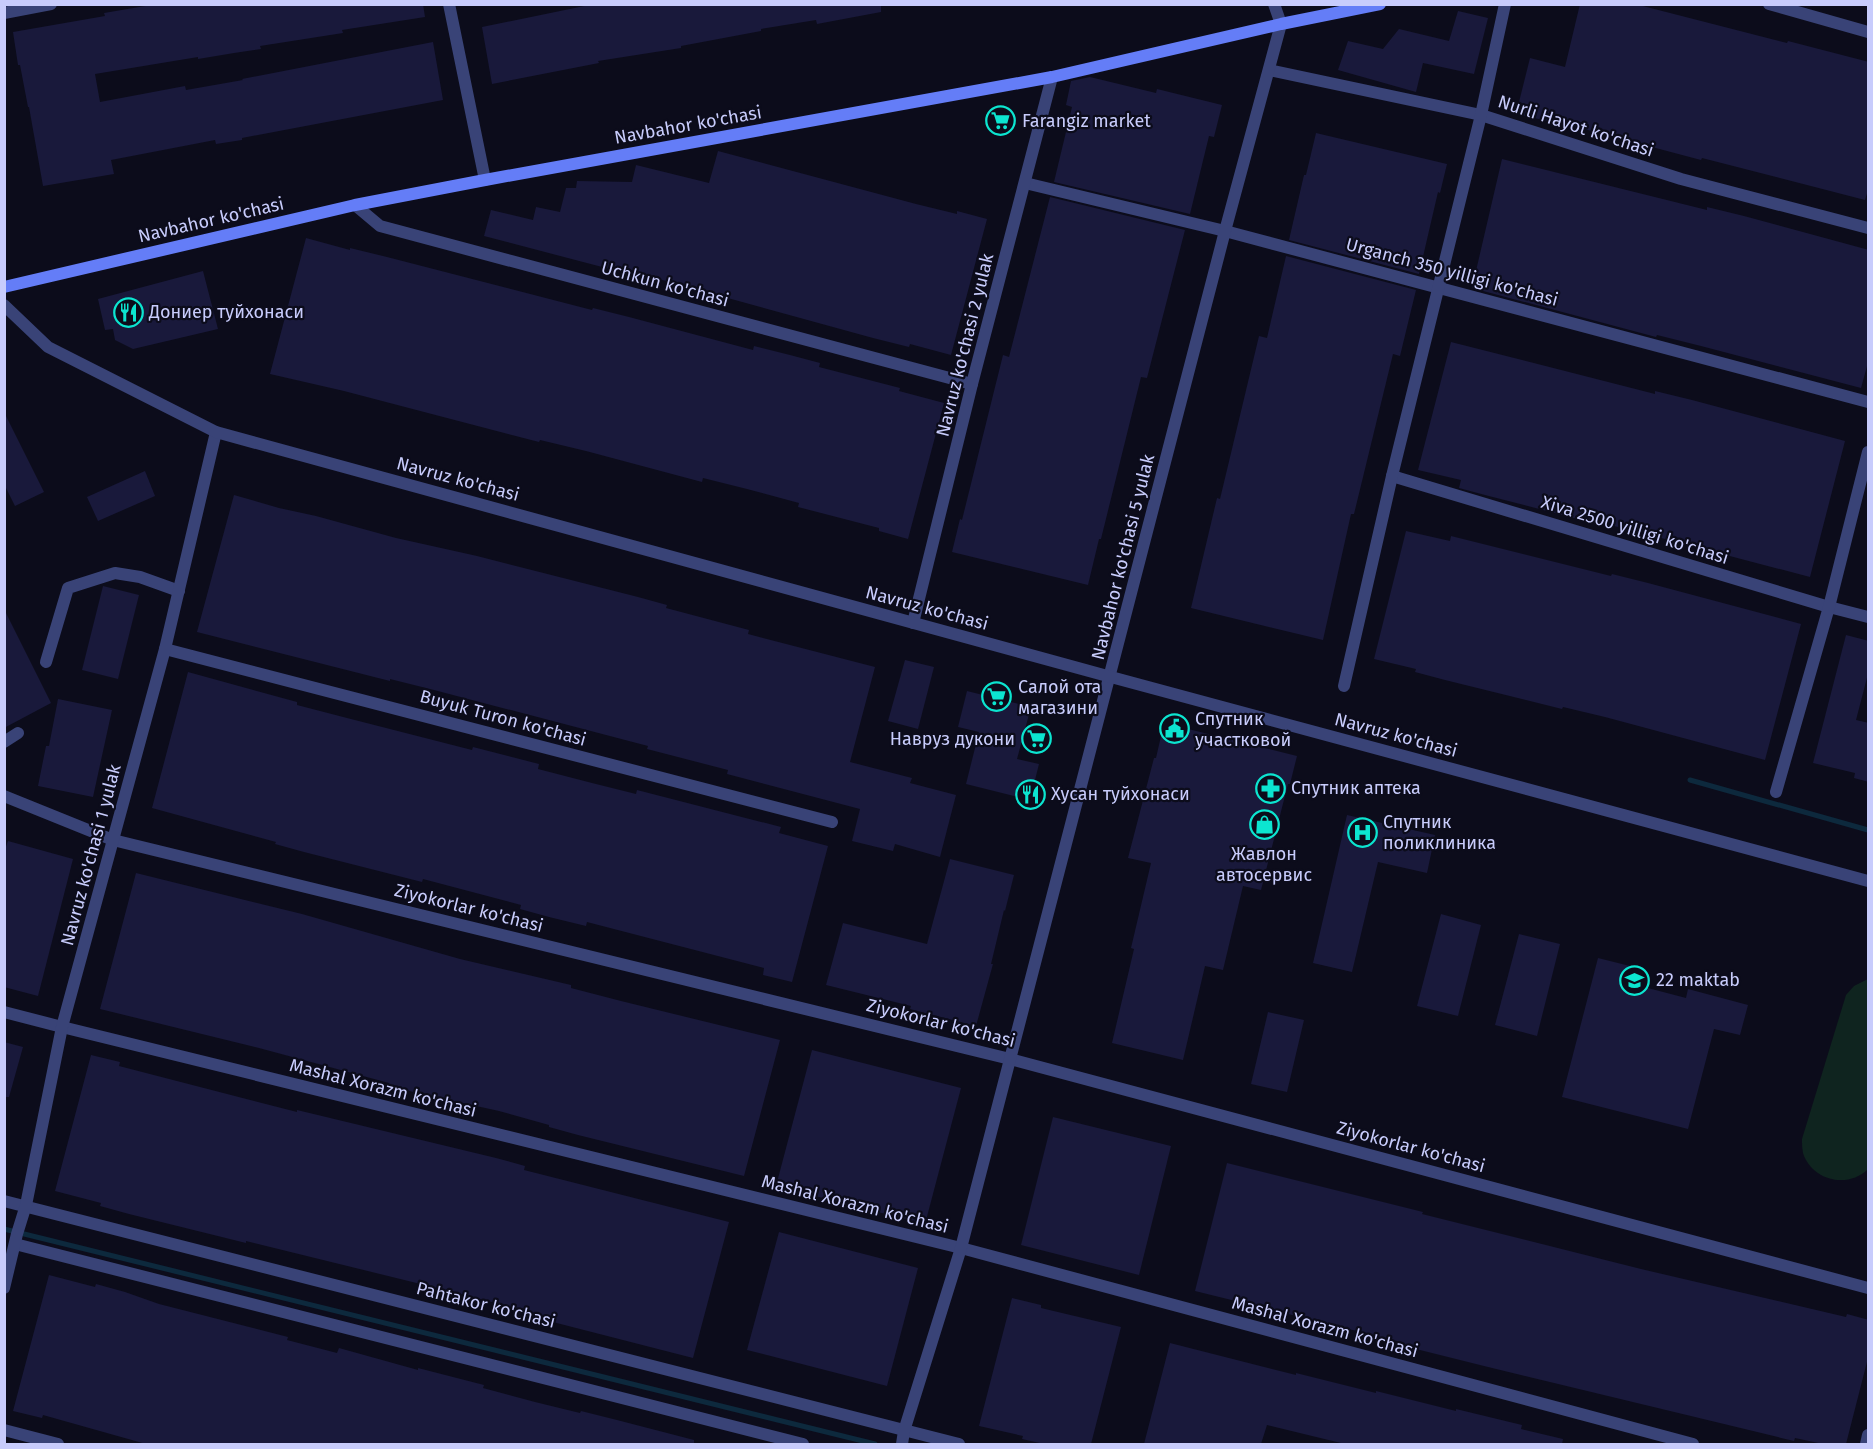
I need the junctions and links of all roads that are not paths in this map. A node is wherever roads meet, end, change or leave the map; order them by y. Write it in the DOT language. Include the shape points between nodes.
graph roads {
  1 [pos="51,4"];
  2 [pos="449,4"];
  3 [pos="1274,4"];
  4 [pos="1380,4"];
  5 [pos="1505,4"];
  6 [pos="1769,4"];
  7 [pos="4,14"];
  8 [pos="1281,24"];
  9 [pos="1869,32"];
  10 [pos="1269,70"];
  11 [pos="1052,77"];
  12 [pos="1481,115"];
  13 [pos="485,180"];
  14 [pos="1025,183"];
  15 [pos="355,205"];
  16 [pos="1869,228"];
  17 [pos="1225,231"];
  18 [pos="4,287"];
  19 [pos="1440,287"];
  20 [pos="4,305"];
  21 [pos="972,384"];
  22 [pos="1869,402"];
  23 [pos="216,432"];
  24 [pos="1869,452"];
  25 [pos="1392,476"];
  26 [pos="179,591"];
  27 [pos="1829,608"];
  28 [pos="1869,617"];
  29 [pos="913,623"];
  30 [pos="165,650"];
  31 [pos="46,662"];
  32 [pos="1111,677"];
  33 [pos="1344,686"];
  34 [pos="18,733"];
  35 [pos="4,742"];
  36 [pos="1776,792"];
  37 [pos="4,796"];
  38 [pos="832,822"];
  39 [pos="113,840"];
  40 [pos="1869,881"];
  41 [pos="4,1012"];
  42 [pos="62,1028"];
  43 [pos="1010,1059"];
  44 [pos="4,1201"];
  45 [pos="26,1205"];
  46 [pos="16,1239"];
  47 [pos="961,1248"];
  48 [pos="4,1288"];
  49 [pos="1869,1288"];
  50 [pos="4,1430"];
  51 [pos="904,1431"];
  52 [pos="1869,1435"];
  53 [pos="58,1444"];
  54 [pos="803,1444"];
  55 [pos="902,1444"];
  56 [pos="959,1444"];
  57 [pos="1693,1444"];
  58 [pos="1866,1444"];
  1 -- 7 [label="street"];
  2 -- 13 [label="street"];
  3 -- 8 [label="street"];
  4 -- 8 [label="main road, Navbahor ko'chasi"];
  5 -- 12 [label="street"];
  6 -- 9 [label="street"];
  8 -- 10 [label="street, Navbahor ko'chasi 5 yulak"];
  8 -- 11 [label="main road, Navbahor ko'chasi"];
  10 -- 12 [label="street, Nurli Hayot ko'chasi"];
  10 -- 17 [label="street, Navbahor ko'chasi 5 yulak"];
  11 -- 13 [label="main road, Navbahor ko'chasi"];
  11 -- 14 [label="street, Navruz ko'chasi 2 yulak"];
  12 -- 16 [label="street, Nurli Hayot ko'chasi" via="1681,179"];
  12 -- 19 [label="street"];
  13 -- 15 [label="main road, Navbahor ko'chasi"];
  14 -- 17 [label="street, Urganch 350 yilligi ko'chasi"];
  14 -- 21 [label="street, Navruz ko'chasi 2 yulak"];
  15 -- 18 [label="main road, Navbahor ko'chasi"];
  15 -- 21 [label="street, Uchkun ko'chasi" via="380,226"];
  17 -- 19 [label="street, Urganch 350 yilligi ko'chasi"];
  17 -- 32 [label="street, Navbahor ko'chasi 5 yulak"];
  19 -- 22 [label="street, Urganch 350 yilligi ko'chasi"];
  19 -- 25 [label="street"];
  20 -- 23 [label="street, Navruz ko'chasi" via="48,347"];
  21 -- 29 [label="street, Navruz ko'chasi 2 yulak"];
  23 -- 26 [label="street, Navruz ko'chasi 1 yulak"];
  23 -- 29 [label="street, Navruz ko'chasi"];
  24 -- 27 [label="street"];
  25 -- 27 [label="street, Xiva 2500 yilligi ko'chasi"];
  25 -- 33 [label="street"];
  26 -- 30 [label="street, Navruz ko'chasi 1 yulak"];
  26 -- 31 [label="street" via="115,573 68,588"];
  27 -- 28 [label="street, Xiva 2500 yilligi ko'chasi"];
  27 -- 36 [label="street"];
  29 -- 32 [label="street, Navruz ko'chasi"];
  30 -- 38 [label="street, Buyuk Turon ko'chasi"];
  30 -- 39 [label="street, Navruz ko'chasi 1 yulak"];
  32 -- 40 [label="street, Navruz ko'chasi"];
  32 -- 43 [label="street, Navbahor ko'chasi 5 yulak"];
  34 -- 35 [label="street"];
  37 -- 39 [label="street, Ziyokorlar ko'chasi"];
  39 -- 42 [label="street, Navruz ko'chasi 1 yulak"];
  39 -- 43 [label="street, Ziyokorlar ko'chasi"];
  41 -- 42 [label="street, Mashal Xorazm ko'chasi"];
  42 -- 45 [label="street, Navruz ko'chasi 1 yulak"];
  42 -- 47 [label="street, Mashal Xorazm ko'chasi"];
  43 -- 47 [label="street, Navbahor ko'chasi 5 yulak"];
  43 -- 49 [label="street, Ziyokorlar ko'chasi"];
  44 -- 45 [label="street, Pahtakor ko'chasi"];
  45 -- 46 [label="street, Navruz ko'chasi 1 yulak"];
  45 -- 51 [label="street, Pahtakor ko'chasi"];
  46 -- 48 [label="street, Navruz ko'chasi 1 yulak"];
  46 -- 54 [label="street"];
  47 -- 51 [label="street, Navbahor ko'chasi 5 yulak"];
  47 -- 57 [label="street, Mashal Xorazm ko'chasi"];
  50 -- 53 [label="street"];
  51 -- 55 [label="street, Navbahor ko'chasi 5 yulak"];
  51 -- 56 [label="street, Pahtakor ko'chasi"];
  52 -- 58 [label="street"];
}
